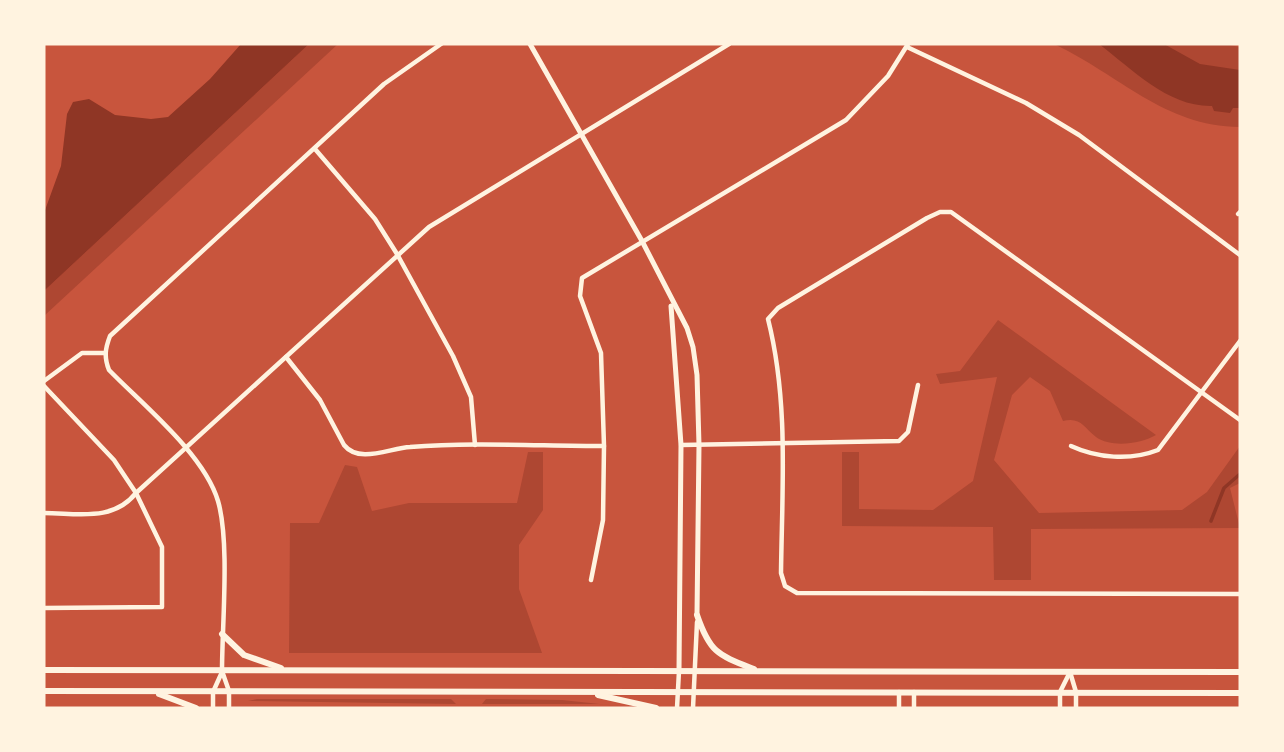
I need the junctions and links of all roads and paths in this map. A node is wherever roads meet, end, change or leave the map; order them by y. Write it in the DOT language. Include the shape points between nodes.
graph roads {
  1 [pos="441,44"];
  2 [pos="530,44"];
  3 [pos="729,44"];
  4 [pos="908,45"];
  5 [pos="581,132"];
  6 [pos="315,149"];
  7 [pos="642,241"];
  8 [pos="397,254"];
  9 [pos="1240,255"];
  10 [pos="671,302"];
  11 [pos="1240,341"];
  12 [pos="105,353"];
  13 [pos="286,357"];
  14 [pos="44,383"];
  15 [pos="918,385"];
  16 [pos="1203,393"];
  17 [pos="1240,421"];
  18 [pos="783,442"];
  19 [pos="475,445"];
  20 [pos="681,445"];
  21 [pos="699,445"];
  22 [pos="604,446"];
  23 [pos="1071,446"];
  24 [pos="185,449"];
  25 [pos="136,493"];
  26 [pos="44,513"];
  27 [pos="591,580"];
  28 [pos="1240,594"];
  29 [pos="44,608"];
  30 [pos="697,615"];
  31 [pos="222,634"];
  32 [pos="44,670"];
  33 [pos="222,671"];
  34 [pos="289,671"];
  35 [pos="679,671"];
  36 [pos="696,671"];
  37 [pos="759,671"];
  38 [pos="1070,672"];
  39 [pos="1240,672"];
  40 [pos="44,691"];
  41 [pos="143,691"];
  42 [pos="229,691"];
  43 [pos="213,692"];
  44 [pos="586,692"];
  45 [pos="678,692"];
  46 [pos="694,692"];
  47 [pos="899,692"];
  48 [pos="914,692"];
  49 [pos="1060,692"];
  50 [pos="1076,692"];
  51 [pos="1240,692"];
  52 [pos="196,708"];
  53 [pos="214,708"];
  54 [pos="229,708"];
  55 [pos="656,708"];
  56 [pos="677,708"];
  57 [pos="693,708"];
  58 [pos="899,708"];
  59 [pos="914,708"];
  60 [pos="1060,708"];
  61 [pos="1076,708"];
  1 -- 6 [label="street" via="384,83"];
  2 -- 5 [label="street"];
  3 -- 5 [label="street"];
  4 -- 7 [label="street" via="888,76 846,120"];
  4 -- 9 [label="street" via="1026,103 1079,135"];
  5 -- 7 [label="street"];
  5 -- 8 [label="street" via="460,205"];
  6 -- 8 [label="street" via="359,197"];
  6 -- 12 [label="street" via="110,336"];
  7 -- 10 [label="street"];
  7 -- 22 [label="street" via="587,273 580,283 580,296 601,353"];
  8 -- 13 [label="street"];
  8 -- 19 [label="street" via="467,385 475,414"];
  10 -- 20 [label="street"];
  10 -- 21 [label="street" via="693,347"];
  11 -- 16 [label="street"];
  12 -- 14 [label="street" via="82,353"];
  12 -- 24 [label="street" via="109,370"];
  13 -- 19 [label="street" via="306,379 353,453"];
  13 -- 24 [label="street"];
  14 -- 25 [label="street" via="114,460"];
  15 -- 18 [label="street" via="908,432 899,441"];
  16 -- 17 [label="street"];
  16 -- 18 [label="street" via="963,218 946,211 778,308 768,319 780,370"];
  16 -- 23 [label="street" via="1165,443 1149,454 1097,456"];
  18 -- 21 [label="street"];
  18 -- 28 [label="street" via="781,573 785,586 797,593"];
  19 -- 22 [label="street"];
  20 -- 21 [label="street"];
  20 -- 35 [label="street"];
  21 -- 30 [label="street"];
  22 -- 27 [label="street" via="603,520"];
  24 -- 25 [label="street"];
  24 -- 31 [label="street" via="218,501 223,536"];
  25 -- 26 [label="street" via="112,513"];
  25 -- 29 [label="street" via="162,547 162,607"];
  30 -- 36 [label="street"];
  30 -- 37 [label="main road" via="706,642 716,653"];
  31 -- 33 [label="street"];
  31 -- 34 [label="main road" via="244,655"];
  32 -- 33 [label="main road"];
  33 -- 34 [label="main road"];
  33 -- 42 [label="street"];
  33 -- 43 [label="street"];
  34 -- 35 [label="main road"];
  35 -- 36 [label="main road"];
  35 -- 45 [label="street"];
  36 -- 37 [label="main road"];
  36 -- 46 [label="street"];
  37 -- 38 [label="main road"];
  38 -- 39 [label="main road"];
  38 -- 49 [label="street"];
  38 -- 50 [label="street"];
  40 -- 41 [label="main road"];
  41 -- 43 [label="main road"];
  41 -- 52 [label="main road"];
  42 -- 43 [label="main road"];
  42 -- 44 [label="main road"];
  42 -- 54 [label="street"];
  43 -- 53 [label="street"];
  44 -- 45 [label="main road"];
  44 -- 55 [label="main road"];
  45 -- 46 [label="main road"];
  45 -- 56 [label="street"];
  46 -- 47 [label="main road"];
  46 -- 57 [label="street"];
  47 -- 48 [label="main road"];
  47 -- 58 [label="street"];
  48 -- 49 [label="main road"];
  48 -- 59 [label="street"];
  49 -- 50 [label="main road"];
  49 -- 60 [label="street"];
  50 -- 51 [label="main road"];
  50 -- 61 [label="street"];
}
